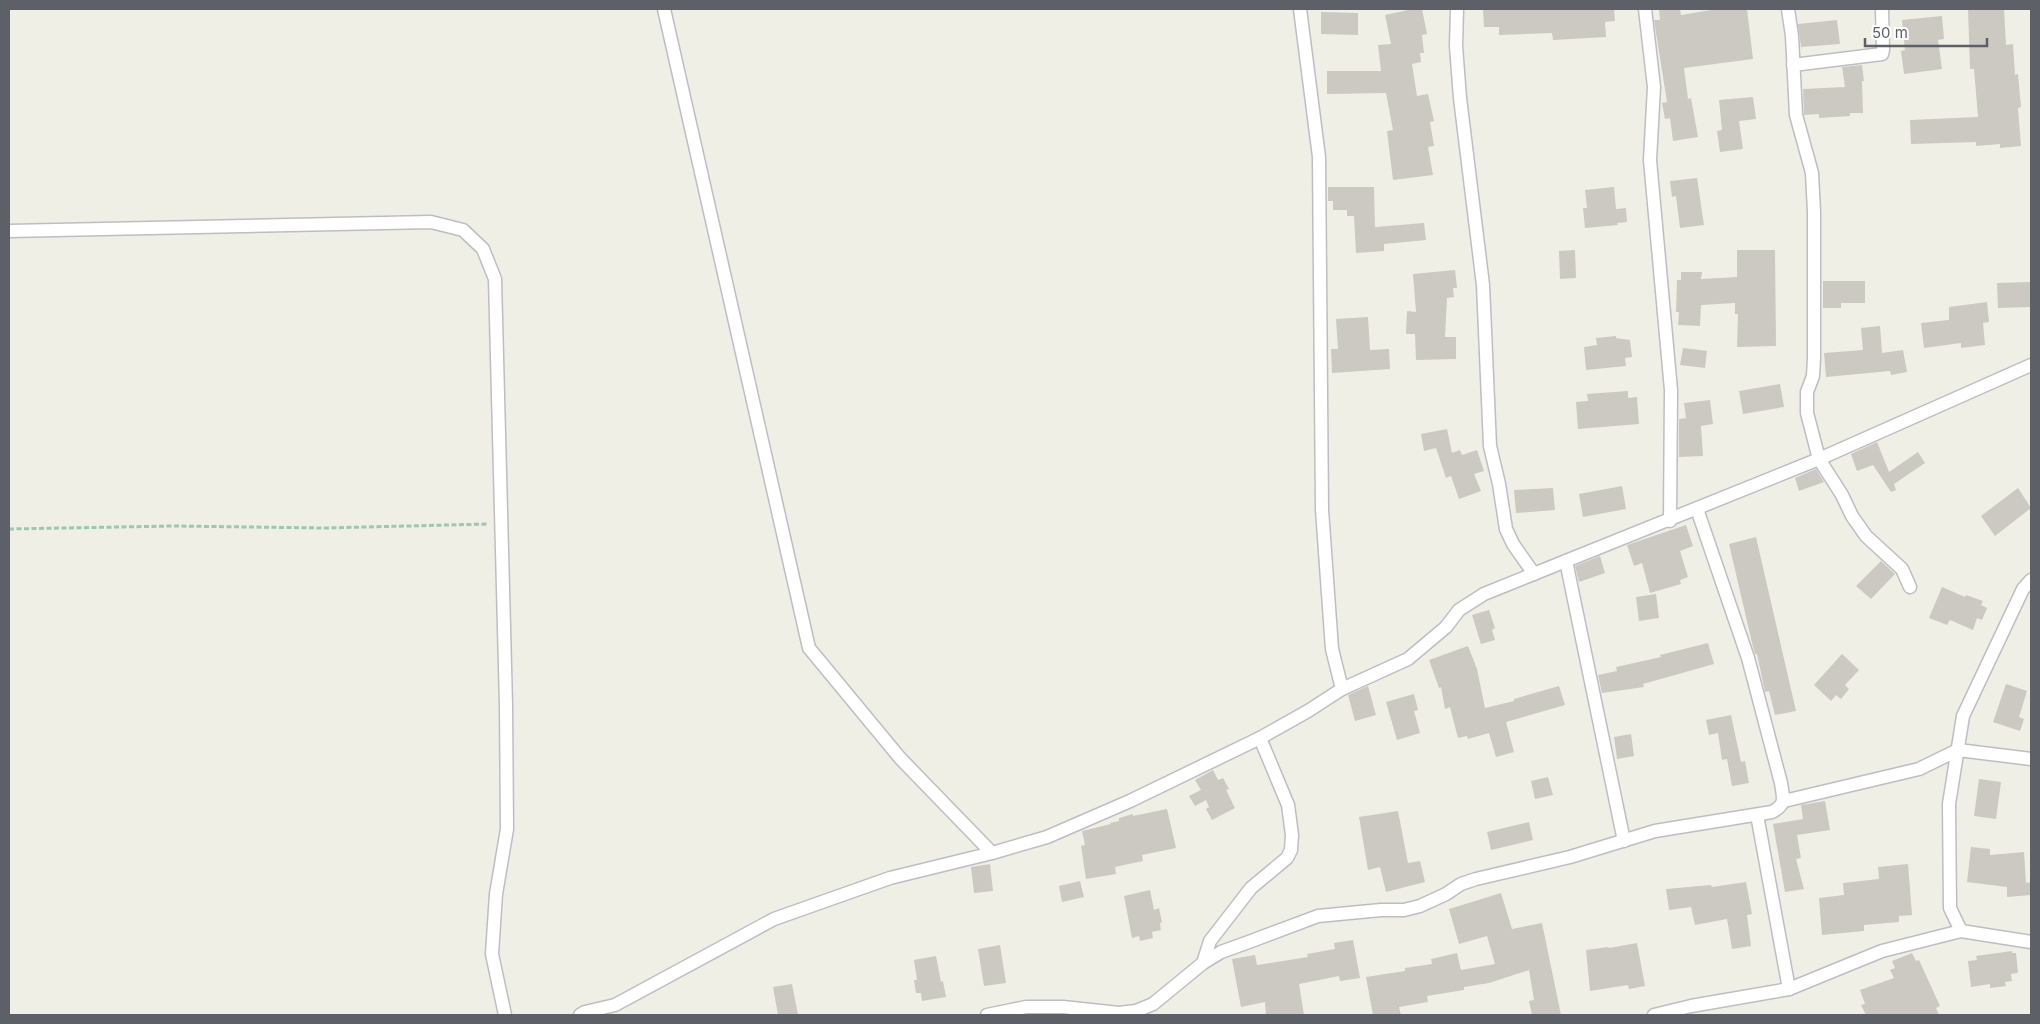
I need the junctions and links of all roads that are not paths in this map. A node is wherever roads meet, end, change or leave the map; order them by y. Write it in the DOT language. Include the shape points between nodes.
graph roads {
  1 [pos="664,9"];
  2 [pos="1300,9"];
  3 [pos="1457,9"];
  4 [pos="1645,9"];
  5 [pos="1788,9"];
  6 [pos="1882,9"];
  7 [pos="1793,66"];
  8 [pos="9,231"];
  9 [pos="2031,365"];
  10 [pos="1819,459"];
  11 [pos="1697,509"];
  12 [pos="1670,521"];
  13 [pos="1566,561"];
  14 [pos="1534,574"];
  15 [pos="2031,580"];
  16 [pos="1910,587"];
  17 [pos="1342,689"];
  18 [pos="1260,738"];
  19 [pos="1958,750"];
  20 [pos="2031,759"];
  21 [pos="1784,801"];
  22 [pos="1757,815"];
  23 [pos="1624,841"];
  24 [pos="992,853"];
  25 [pos="1961,931"];
  26 [pos="2031,942"];
  27 [pos="1203,963"];
  28 [pos="1789,989"];
  29 [pos="505,1015"];
  30 [pos="580,1015"];
  31 [pos="987,1015"];
  32 [pos="1654,1015"];
  1 -- 24 [label="street" via="809,648 900,758"];
  2 -- 17 [label="street" via="1319,157 1322,510 1332,649"];
  3 -- 14 [label="street" via="1460,98 1483,285 1490,446 1506,529"];
  4 -- 12 [label="street" via="1654,87 1650,160 1671,390"];
  5 -- 7 [label="street"];
  6 -- 7 [label="street" via="1882,54"];
  7 -- 10 [label="street" via="1796,115 1812,173 1814,358 1813,376 1807,392 1807,413"];
  8 -- 29 [label="street" via="431,222 463,230 483,249 495,279 506,705 507,830 496,894 492,954"];
  9 -- 10 [label="street"];
  10 -- 11 [label="street"];
  10 -- 16 [label="street" via="1866,536 1902,569"];
  11 -- 12 [label="street"];
  11 -- 21 [label="street" via="1748,658"];
  12 -- 13 [label="street"];
  13 -- 14 [label="street"];
  13 -- 23 [label="street"];
  14 -- 17 [label="street" via="1484,594 1459,610 1446,627 1408,659"];
  15 -- 19 [label="street" via="2023,589 1963,716"];
  17 -- 18 [label="street"];
  18 -- 24 [label="street" via="1056,833"];
  18 -- 27 [label="street" via="1288,805 1291,850 1287,858 1251,888 1210,941"];
  19 -- 20 [label="street"];
  19 -- 21 [label="street" via="1919,769"];
  19 -- 25 [label="street" via="1949,804 1950,908"];
  21 -- 22 [label="street" via="1780,808"];
  22 -- 23 [label="street" via="1655,831"];
  22 -- 28 [label="street"];
  23 -- 27 [label="street" via="1476,879 1420,906 1404,910 1318,916 1229,949"];
  24 -- 30 [label="street" via="890,878 774,919 615,1005"];
  25 -- 26 [label="street"];
  25 -- 28 [label="street" via="1882,951"];
  27 -- 31 [label="street" via="1153,1004 1136,1011 1119,1013 1026,1007"];
  28 -- 32 [label="street"];
}
